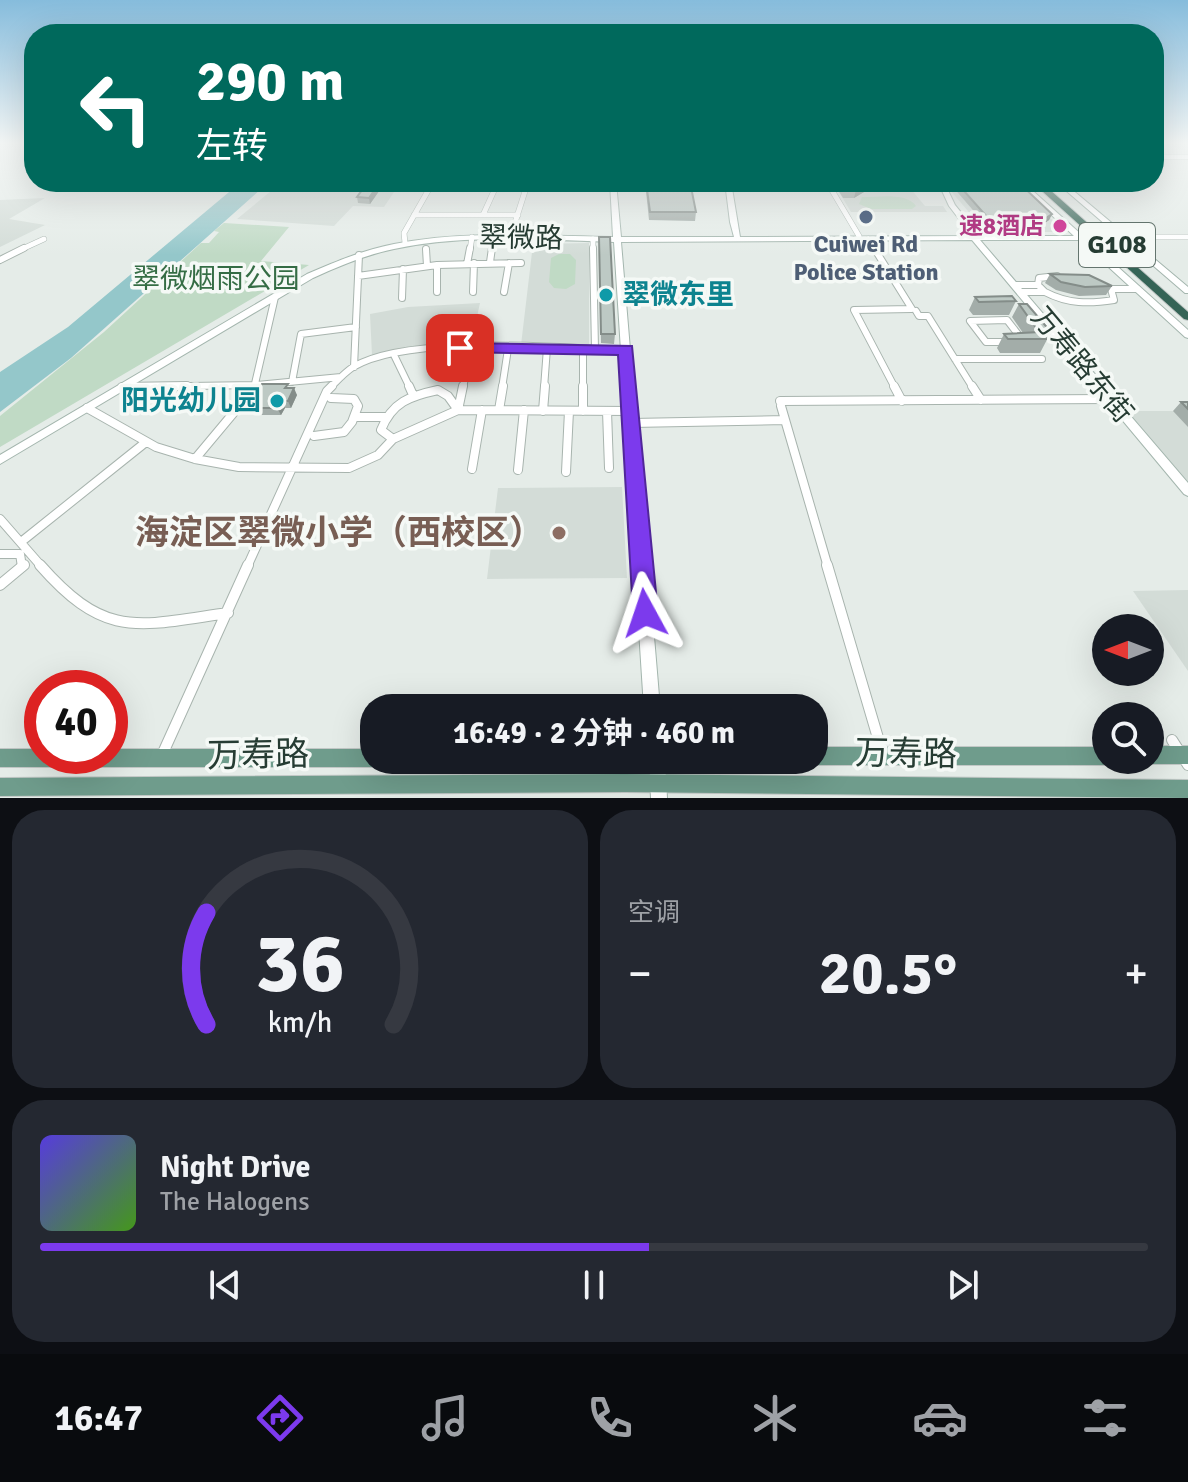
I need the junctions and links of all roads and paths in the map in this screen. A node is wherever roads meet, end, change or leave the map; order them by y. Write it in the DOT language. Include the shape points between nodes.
graph roads {
  1 [pos="429,192"];
  2 [pos="493,192"];
  3 [pos="525,192"];
  4 [pos="614,192"];
  5 [pos="731,192"];
  6 [pos="834,192"];
  7 [pos="946,192"];
  8 [pos="1030,192"];
  9 [pos="1048,192"];
  10 [pos="1057,192"];
  11 [pos="1071,192"];
  12 [pos="417,215"];
  13 [pos="483,215"];
  14 [pos="518,215"];
  15 [pos="511,235"];
  16 [pos="737,236"];
  17 [pos="472,237"];
  18 [pos="863,237"];
  19 [pos="976,237"];
  20 [pos="1079,237"];
  21 [pos="1101,237"];
  22 [pos="1124,237"];
  23 [pos="1188,237"];
  24 [pos="617,238"];
  25 [pos="44,239"];
  26 [pos="593,239"];
  27 [pos="405,241"];
  28 [pos="492,246"];
  29 [pos="426,249"];
  30 [pos="359,255"];
  31 [pos="392,259"];
  32 [pos="0,260"];
  33 [pos="490,262"];
  34 [pos="471,263"];
  35 [pos="509,263"];
  36 [pos="521,263"];
  37 [pos="437,265"];
  38 [pos="427,266"];
  39 [pos="403,269"];
  40 [pos="390,270"];
  41 [pos="358,276"];
  42 [pos="1066,276"];
  43 [pos="1102,281"];
  44 [pos="1038,285"];
  45 [pos="1018,289"];
  46 [pos="1111,289"];
  47 [pos="1137,289"];
  48 [pos="1188,291"];
  49 [pos="437,292"];
  50 [pos="473,292"];
  51 [pos="504,292"];
  52 [pos="1045,292"];
  53 [pos="275,297"];
  54 [pos="402,298"];
  55 [pos="1188,307"];
  56 [pos="916,311"];
  57 [pos="1188,317"];
  58 [pos="356,327"];
  59 [pos="1188,335"];
  60 [pos="986,342"];
  61 [pos="471,348"];
  62 [pos="547,348"];
  63 [pos="508,349"];
  64 [pos="583,349"];
  65 [pos="595,349"];
  66 [pos="626,350"];
  67 [pos="394,355"];
  68 [pos="955,359"];
  69 [pos="997,359"];
  70 [pos="1042,359"];
  71 [pos="354,367"];
  72 [pos="343,377"];
  73 [pos="292,382"];
  74 [pos="257,385"];
  75 [pos="122,387"];
  76 [pos="413,395"];
  77 [pos="331,398"];
  78 [pos="1111,399"];
  79 [pos="981,400"];
  80 [pos="902,401"];
  81 [pos="87,408"];
  82 [pos="458,410"];
  83 [pos="482,410"];
  84 [pos="499,410"];
  85 [pos="524,410"];
  86 [pos="543,411"];
  87 [pos="569,411"];
  88 [pos="583,411"];
  89 [pos="607,411"];
  90 [pos="355,417"];
  91 [pos="385,417"];
  92 [pos="631,417"];
  93 [pos="785,420"];
  94 [pos="314,436"];
  95 [pos="393,439"];
  96 [pos="146,442"];
  97 [pos="0,453"];
  98 [pos="195,459"];
  99 [pos="0,460"];
  100 [pos="294,466"];
  101 [pos="609,468"];
  102 [pos="472,469"];
  103 [pos="518,470"];
  104 [pos="566,472"];
  105 [pos="1188,491"];
  106 [pos="0,519"];
  107 [pos="21,542"];
  108 [pos="0,554"];
  109 [pos="0,585"];
  110 [pos="228,613"];
  111 [pos="651,694"];
  112 [pos="878,738"];
  113 [pos="828,756"];
  114 [pos="1092,756"];
  115 [pos="0,758"];
  116 [pos="160,758"];
  117 [pos="360,758"];
  118 [pos="0,787"];
  119 [pos="1188,789"];
  120 [pos="658,791"];
  1 -- 12 [label="street"];
  2 -- 13 [label="street"];
  3 -- 14 [label="street"];
  4 -- 24 [label="main road"];
  5 -- 16 [label="main road"];
  6 -- 18 [label="street"];
  7 -- 19 [label="main road, 万寿路东街"];
  8 -- 20 [label="main road"];
  9 -- 21 [label="highway, G108"];
  10 -- 21 [label="highway, G108"];
  11 -- 22 [label="main road"];
  12 -- 13 [label="street"];
  12 -- 27 [label="street"];
  13 -- 14 [label="street"];
  14 -- 15 [label="street"];
  15 -- 24 [label="main road, 翠微路"];
  15 -- 27 [label="main road, 翠微路"];
  16 -- 18 [label="main road, 翠微路"];
  16 -- 24 [label="main road, 翠微路"];
  17 -- 26 [label="main road, 翠微路"];
  17 -- 27 [label="main road, 翠微路"];
  17 -- 34 [label="street"];
  18 -- 19 [label="main road, 翠微路"];
  18 -- 24 [label="main road, 翠微路"];
  18 -- 80 [label="street" via="912,309 854,310"];
  19 -- 20 [label="main road, 翠微路"];
  19 -- 45 [label="main road, 万寿路东街"];
  20 -- 21 [label="main road, 翠微路"];
  20 -- 47 [label="main road"];
  21 -- 22 [label="street, 翠微路"];
  21 -- 55 [label="highway, G108"];
  21 -- 57 [label="highway, G108"];
  22 -- 23 [label="street, 翠微路"];
  22 -- 48 [label="main road"];
  24 -- 26 [label="main road, 翠微路"];
  24 -- 66 [label="main road"];
  25 -- 32 [label="street"];
  26 -- 65 [label="street"];
  27 -- 30 [label="main road, 翠微路"];
  27 -- 97 [label="main road, 翠微路" via="349,254 305,274"];
  28 -- 33 [label="street"];
  29 -- 38 [label="street"];
  30 -- 41 [label="street"];
  30 -- 53 [label="main road, 翠微路"];
  31 -- 40 [label="street"];
  33 -- 34 [label="street"];
  33 -- 35 [label="street"];
  34 -- 37 [label="street"];
  34 -- 50 [label="street"];
  35 -- 36 [label="street"];
  35 -- 51 [label="street"];
  37 -- 38 [label="street"];
  37 -- 49 [label="street"];
  38 -- 39 [label="street"];
  39 -- 40 [label="street"];
  39 -- 54 [label="street"];
  40 -- 41 [label="street"];
  41 -- 58 [label="street"];
  42 -- 44 [label="street" via="1039,278"];
  43 -- 46 [label="street"];
  44 -- 45 [label="street"];
  44 -- 52 [label="street"];
  45 -- 52 [label="street"];
  45 -- 78 [label="main road, 万寿路东街"];
  46 -- 47 [label="street"];
  46 -- 52 [label="street" via="1114,300 1101,302 1059,300"];
  47 -- 59 [label="main road"];
  53 -- 74 [label="street"];
  53 -- 75 [label="main road, 翠微路"];
  56 -- 68 [label="street" via="928,316"];
  58 -- 71 [label="street"];
  58 -- 73 [label="street" via="301,334"];
  60 -- 60 [label="street" via="970,321 1007,320 1024,342"];
  60 -- 69 [label="street"];
  61 -- 63 [label="street"];
  61 -- 67 [label="street"];
  61 -- 82 [label="street"];
  62 -- 63 [label="street"];
  62 -- 64 [label="street"];
  62 -- 86 [label="street"];
  63 -- 84 [label="street"];
  64 -- 65 [label="street"];
  64 -- 88 [label="street"];
  65 -- 66 [label="street"];
  66 -- 92 [label="main road"];
  67 -- 71 [label="street"];
  67 -- 76 [label="street"];
  68 -- 69 [label="street"];
  68 -- 79 [label="street"];
  69 -- 70 [label="street"];
  71 -- 72 [label="street"];
  72 -- 73 [label="street"];
  72 -- 100 [label="street" via="327,391"];
  73 -- 74 [label="street"];
  74 -- 75 [label="street"];
  74 -- 98 [label="street"];
  75 -- 81 [label="main road, 翠微路"];
  76 -- 82 [label="street" via="438,390"];
  76 -- 91 [label="street" via="391,406"];
  77 -- 90 [label="street" via="354,399"];
  78 -- 79 [label="street"];
  78 -- 105 [label="main road, 万寿路东街"];
  79 -- 80 [label="street"];
  80 -- 93 [label="street" via="780,404"];
  81 -- 96 [label="street"];
  81 -- 99 [label="main road, 翠微路"];
  82 -- 83 [label="street"];
  82 -- 95 [label="street"];
  83 -- 84 [label="street"];
  83 -- 102 [label="street"];
  84 -- 85 [label="street"];
  85 -- 86 [label="street"];
  85 -- 103 [label="street"];
  86 -- 87 [label="street"];
  87 -- 88 [label="street"];
  87 -- 104 [label="street"];
  88 -- 89 [label="street"];
  89 -- 92 [label="street"];
  89 -- 101 [label="street"];
  90 -- 91 [label="street"];
  90 -- 94 [label="street" via="340,435"];
  91 -- 95 [label="street" via="381,430"];
  92 -- 93 [label="street"];
  92 -- 111 [label="main road"];
  93 -- 112 [label="street"];
  95 -- 100 [label="street" via="378,455 349,468"];
  96 -- 98 [label="street"];
  96 -- 107 [label="street"];
  98 -- 100 [label="street" via="239,467"];
  100 -- 110 [label="street"];
  106 -- 107 [label="street"];
  107 -- 110 [label="street" via="66,592 103,619 155,624"];
  108 -- 109 [label="street" via="20,554 24,565"];
  110 -- 116 [label="street"];
  113 -- 114 [label="main road, 万寿路"];
  115 -- 116 [label="main road, 万寿路"];
  116 -- 117 [label="main road, 万寿路"];
  118 -- 120 [label="main road, 万寿路"];
  119 -- 120 [label="main road, 万寿路"];
}
